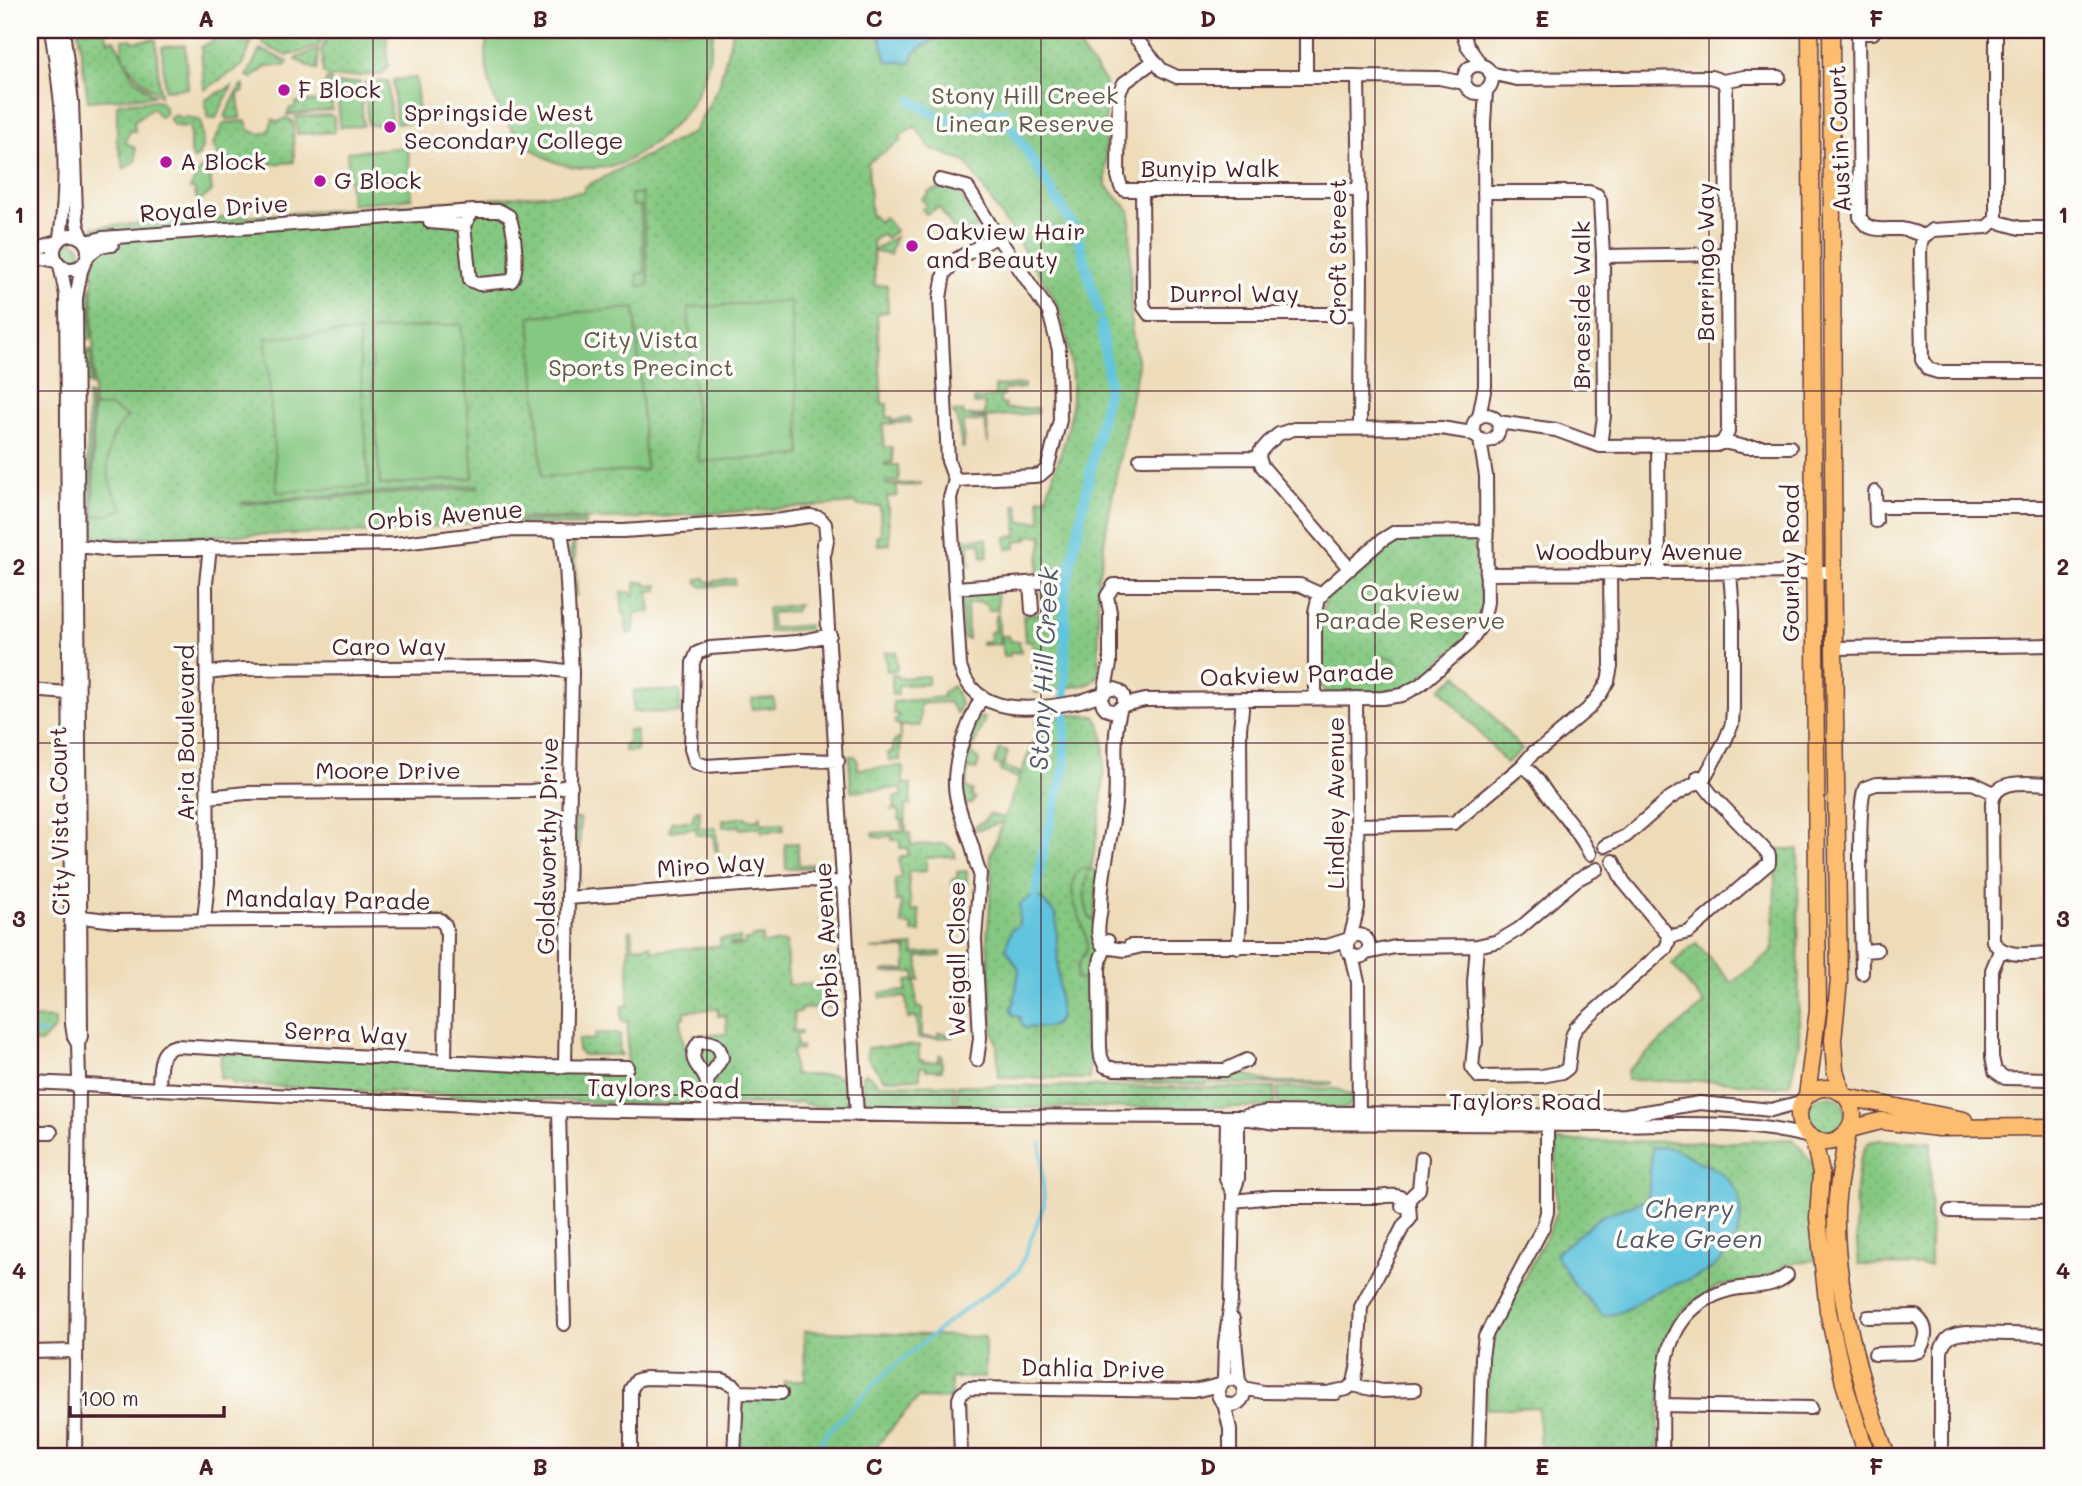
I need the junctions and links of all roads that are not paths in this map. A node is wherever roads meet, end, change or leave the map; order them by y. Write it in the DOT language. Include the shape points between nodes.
graph roads {
  1 [pos="51,30"];
  2 [pos="63,30"];
  3 [pos="1129,30"];
  4 [pos="1306,30"];
  5 [pos="1462,30"];
  6 [pos="1810,30"];
  7 [pos="1831,30"];
  8 [pos="1996,30"];
  9 [pos="1858,31"];
  10 [pos="1873,33"];
  11 [pos="1154,61"];
  12 [pos="1306,76"];
  13 [pos="1358,76"];
  14 [pos="1779,77"];
  15 [pos="1477,79"];
  16 [pos="1723,81"];
  17 [pos="940,180"];
  18 [pos="1359,190"];
  19 [pos="1143,191"];
  20 [pos="1485,192"];
  21 [pos="473,211"];
  22 [pos="1995,221"];
  23 [pos="464,225"];
  24 [pos="2052,228"];
  25 [pos="997,236"];
  26 [pos="1924,236"];
  27 [pos="59,240"];
  28 [pos="84,241"];
  29 [pos="30,253"];
  30 [pos="1727,254"];
  31 [pos="1604,256"];
  32 [pos="86,259"];
  33 [pos="58,263"];
  34 [pos="1359,314"];
  35 [pos="2052,372"];
  36 [pos="1485,386"];
  37 [pos="1477,418"];
  38 [pos="1495,420"];
  39 [pos="1360,428"];
  40 [pos="1441,428"];
  41 [pos="1541,429"];
  42 [pos="1477,438"];
  43 [pos="1495,438"];
  44 [pos="1723,442"];
  45 [pos="1658,445"];
  46 [pos="1600,446"];
  47 [pos="1790,446"];
  48 [pos="1259,458"];
  49 [pos="1140,459"];
  50 [pos="1486,476"];
  51 [pos="955,480"];
  52 [pos="1875,492"];
  53 [pos="1876,507"];
  54 [pos="2052,507"];
  55 [pos="1876,521"];
  56 [pos="566,530"];
  57 [pos="1487,531"];
  58 [pos="205,547"];
  59 [pos="79,550"];
  60 [pos="1350,569"];
  61 [pos="1813,572"];
  62 [pos="1834,572"];
  63 [pos="1610,573"];
  64 [pos="1733,573"];
  65 [pos="1659,574"];
  66 [pos="1486,575"];
  67 [pos="956,588"];
  68 [pos="1322,595"];
  69 [pos="1032,610"];
  70 [pos="831,640"];
  71 [pos="2052,645"];
  72 [pos="1834,648"];
  73 [pos="1110,664"];
  74 [pos="572,667"];
  75 [pos="207,669"];
  76 [pos="72,689"];
  77 [pos="33,690"];
  78 [pos="1103,694"];
  79 [pos="981,698"];
  80 [pos="1315,698"];
  81 [pos="1356,698"];
  82 [pos="1121,699"];
  83 [pos="1240,699"];
  84 [pos="1079,701"];
  85 [pos="1106,709"];
  86 [pos="1115,738"];
  87 [pos="837,757"];
  88 [pos="1525,769"];
  89 [pos="1700,779"];
  90 [pos="2052,783"];
  91 [pos="571,791"];
  92 [pos="208,793"];
  93 [pos="1994,793"];
  94 [pos="1357,825"];
  95 [pos="1601,857"];
  96 [pos="844,878"];
  97 [pos="569,893"];
  98 [pos="1358,908"];
  99 [pos="209,920"];
  100 [pos="82,921"];
  101 [pos="1668,937"];
  102 [pos="1349,939"];
  103 [pos="1106,944"];
  104 [pos="1327,946"];
  105 [pos="1474,946"];
  106 [pos="1241,947"];
  107 [pos="1361,949"];
  108 [pos="1877,950"];
  109 [pos="1862,951"];
  110 [pos="2000,951"];
  111 [pos="2052,953"];
  112 [pos="1862,973"];
  113 [pos="78,1044"];
  114 [pos="977,1059"];
  115 [pos="1247,1060"];
  116 [pos="445,1061"];
  117 [pos="565,1067"];
  118 [pos="627,1067"];
  119 [pos="2052,1079"];
  120 [pos="707,1081"];
  121 [pos="30,1082"];
  122 [pos="79,1084"];
  123 [pos="159,1089"];
  124 [pos="1844,1095"];
  125 [pos="1804,1099"];
  126 [pos="559,1110"];
  127 [pos="708,1112"];
  128 [pos="857,1115"];
  129 [pos="1236,1117"];
  130 [pos="1359,1118"];
  131 [pos="1547,1125"];
  132 [pos="2008,1126"];
  133 [pos="2052,1127"];
  134 [pos="1849,1131"];
  135 [pos="30,1132"];
  136 [pos="51,1132"];
  137 [pos="1810,1138"];
  138 [pos="1422,1158"];
  139 [pos="1233,1197"];
  140 [pos="1404,1204"];
  141 [pos="1950,1212"];
  142 [pos="2052,1212"];
  143 [pos="1787,1275"];
  144 [pos="1231,1301"];
  145 [pos="1868,1317"];
  146 [pos="564,1324"];
  147 [pos="2052,1335"];
  148 [pos="1926,1336"];
  149 [pos="1943,1343"];
  150 [pos="75,1351"];
  151 [pos="30,1352"];
  152 [pos="1875,1354"];
  153 [pos="1222,1383"];
  154 [pos="1355,1386"];
  155 [pos="1414,1390"];
  156 [pos="1194,1391"];
  157 [pos="737,1392"];
  158 [pos="781,1393"];
  159 [pos="1234,1395"];
  160 [pos="1663,1405"];
  161 [pos="1811,1408"];
  162 [pos="75,1456"];
  163 [pos="631,1456"];
  164 [pos="734,1456"];
  165 [pos="961,1456"];
  166 [pos="1230,1456"];
  167 [pos="1479,1456"];
  168 [pos="1662,1456"];
  169 [pos="1867,1456"];
  170 [pos="1886,1456"];
  171 [pos="1941,1456"];
  1 -- 27 [label="street" via="64,160 65,211"];
  2 -- 28 [label="street" via="72,102 76,213"];
  3 -- 11 [label="street"];
  4 -- 12 [label="street"];
  5 -- 15 [label="street"];
  6 -- 61 [label="main road, Gourlay Road"];
  7 -- 62 [label="main road, Gourlay Road"];
  8 -- 22 [label="street"];
  9 -- 10 [label="street, Austin Court"];
  9 -- 26 [label="street, Austin Court" via="1860,217 1871,228"];
  11 -- 12 [label="street" via="1177,77"];
  11 -- 19 [label="street, Bunyip Walk" via="1124,83 1119,93 1119,181 1125,190"];
  12 -- 13 [label="street"];
  13 -- 15 [label="street"];
  13 -- 18 [label="street, Croft Street"];
  14 -- 16 [label="street"];
  15 -- 16 [label="street" via="1711,77"];
  15 -- 20 [label="street" via="1484,123"];
  16 -- 30 [label="street, Barringo Way"];
  17 -- 25 [label="street" via="967,187"];
  18 -- 19 [label="street, Bunyip Walk"];
  18 -- 34 [label="street, Croft Street"];
  19 -- 34 [label="street, Durrol Way" via="1143,300 1149,314"];
  20 -- 31 [label="street, Braeside Walk" via="1584,191 1597,195"];
  20 -- 36 [label="street"];
  21 -- 23 [label="street"];
  21 -- 23 [label="street, Royale Drive" via="500,211 509,216 514,279 479,284 470,280"];
  21 -- 28 [label="street, Royale Drive"];
  22 -- 24 [label="street" via="2020,228"];
  22 -- 26 [label="street" via="1987,227 1940,229"];
  23 -- 32 [label="street, Royale Drive" via="427,222 104,245"];
  25 -- 51 [label="street" via="957,259 944,274 940,298 948,461"];
  25 -- 51 [label="street" via="1049,312 1059,349 1060,420 1046,469 1040,475"];
  26 -- 35 [label="street" via="1920,250 1922,344 1928,369"];
  27 -- 28 [label="street" via="70,235"];
  27 -- 29 [label="street"];
  27 -- 33 [label="street" via="54,251"];
  28 -- 32 [label="street"];
  29 -- 33 [label="street"];
  30 -- 31 [label="street"];
  30 -- 44 [label="street, Barringo Way" via="1728,432"];
  31 -- 46 [label="street, Braeside Walk"];
  32 -- 33 [label="street" via="76,268"];
  32 -- 59 [label="street, City Vista Court" via="76,299"];
  33 -- 76 [label="street, City Vista Court" via="66,295"];
  34 -- 39 [label="street, Croft Street"];
  36 -- 37 [label="street"];
  36 -- 38 [label="street"];
  37 -- 38 [label="street" via="1486,415"];
  37 -- 40 [label="street"];
  37 -- 42 [label="street" via="1472,427"];
  38 -- 41 [label="street"];
  38 -- 43 [label="street" via="1499,430"];
  39 -- 40 [label="street"];
  39 -- 48 [label="street" via="1287,430 1264,447"];
  40 -- 42 [label="street"];
  41 -- 43 [label="street"];
  41 -- 46 [label="street"];
  42 -- 43 [label="street" via="1487,442"];
  42 -- 50 [label="street, Oakview Parade"];
  43 -- 50 [label="street, Oakview Parade"];
  44 -- 45 [label="street"];
  44 -- 47 [label="street" via="1745,447"];
  45 -- 46 [label="street"];
  45 -- 65 [label="street"];
  48 -- 49 [label="street"];
  48 -- 60 [label="street"];
  50 -- 57 [label="street, Oakview Parade"];
  51 -- 67 [label="street" via="950,498"];
  52 -- 53 [label="street"];
  53 -- 54 [label="street"];
  53 -- 55 [label="street"];
  56 -- 58 [label="street, Orbis Avenue" via="498,531 395,544"];
  56 -- 70 [label="street, Orbis Avenue" via="820,518 826,529"];
  56 -- 74 [label="street, Goldsworthy Drive"];
  57 -- 60 [label="street" via="1395,532"];
  57 -- 66 [label="street, Oakview Parade"];
  58 -- 59 [label="street, Orbis Avenue"];
  58 -- 75 [label="street, Aria Boulevard"];
  59 -- 76 [label="street, City Vista Court"];
  60 -- 68 [label="street"];
  61 -- 62 [label="street, Woodbury Avenue"];
  61 -- 64 [label="street, Woodbury Avenue"];
  61 -- 125 [label="main road, Gourlay Road" via="1818,1010"];
  62 -- 72 [label="main road, Gourlay Road"];
  63 -- 65 [label="street, Woodbury Avenue"];
  63 -- 66 [label="street, Woodbury Avenue"];
  63 -- 88 [label="street" via="1608,681 1588,709 1542,747"];
  64 -- 65 [label="street, Woodbury Avenue"];
  64 -- 89 [label="street" via="1733,717 1725,741"];
  66 -- 81 [label="street, Oakview Parade" via="1486,612 1469,643 1412,691"];
  67 -- 69 [label="street" via="1035,583"];
  67 -- 79 [label="street" via="960,667 967,684"];
  68 -- 73 [label="street" via="1300,585 1119,590 1110,612"];
  68 -- 80 [label="street" via="1315,612"];
  70 -- 87 [label="street, Orbis Avenue"];
  70 -- 87 [label="street" via="710,648 697,653 691,749 695,762 706,766"];
  71 -- 72 [label="street"];
  72 -- 124 [label="main road, Gourlay Road" via="1839,980 1833,1059"];
  73 -- 78 [label="street"];
  73 -- 82 [label="street"];
  74 -- 75 [label="street, Caro Way"];
  74 -- 91 [label="street, Goldsworthy Drive"];
  75 -- 92 [label="street, Aria Boulevard"];
  76 -- 77 [label="street"];
  76 -- 100 [label="street, City Vista Court"];
  76 -- 113 [label="street, City Vista Court" via="72,1024"];
  78 -- 82 [label="street" via="1110,689"];
  78 -- 84 [label="street"];
  78 -- 85 [label="street" via="1101,702"];
  79 -- 84 [label="street" via="999,705"];
  79 -- 114 [label="street, Weigall Close" via="956,764 955,787 980,873 975,939 981,1038"];
  80 -- 81 [label="street, Oakview Parade"];
  80 -- 83 [label="street, Oakview Parade"];
  81 -- 94 [label="street, Lindley Avenue"];
  82 -- 83 [label="street, Oakview Parade"];
  82 -- 85 [label="street" via="1115,711"];
  82 -- 86 [label="street"];
  83 -- 106 [label="street"];
  84 -- 85 [label="street"];
  85 -- 86 [label="street"];
  86 -- 103 [label="street" via="1115,808 1102,878 1098,936"];
  87 -- 96 [label="street, Orbis Avenue"];
  88 -- 94 [label="street" via="1504,780 1454,823"];
  88 -- 95 [label="street"];
  89 -- 95 [label="street"];
  89 -- 101 [label="street" via="1758,845 1763,862 1689,932"];
  90 -- 93 [label="street" via="2008,784"];
  91 -- 92 [label="street, Moore Drive"];
  91 -- 97 [label="street, Goldsworthy Drive"];
  92 -- 99 [label="street, Aria Boulevard"];
  93 -- 109 [label="street" via="1973,783 1865,788 1861,796"];
  93 -- 110 [label="street" via="1992,937"];
  94 -- 98 [label="street, Lindley Avenue"];
  95 -- 101 [label="street"];
  95 -- 105 [label="street" via="1511,935"];
  96 -- 97 [label="street, Miro Way"];
  96 -- 128 [label="street, Orbis Avenue"];
  97 -- 117 [label="street, Goldsworthy Drive"];
  98 -- 102 [label="street, Lindley Avenue"];
  98 -- 107 [label="street, Lindley Avenue"];
  99 -- 100 [label="street, Mandalay Parade"];
  99 -- 116 [label="street, Mandalay Parade" via="439,919 447,933"];
  100 -- 113 [label="street, City Vista Court"];
  101 -- 105 [label="street" via="1662,952 1576,1028 1568,1068 1542,1076 1506,1076 1481,1068 1475,1036"];
  102 -- 104 [label="street"];
  102 -- 107 [label="street, Lindley Avenue" via="1346,947"];
  103 -- 106 [label="street" via="1125,950"];
  103 -- 115 [label="street" via="1100,963 1101,1057 1105,1066 1226,1070"];
  104 -- 106 [label="street"];
  104 -- 107 [label="street"];
  105 -- 107 [label="street"];
  107 -- 130 [label="street, Lindley Avenue"];
  108 -- 109 [label="street"];
  109 -- 112 [label="street"];
  110 -- 111 [label="street"];
  110 -- 119 [label="street" via="1992,970 1994,1071 2005,1078"];
  113 -- 122 [label="street, City Vista Court"];
  116 -- 117 [label="street, Serra Way"];
  116 -- 123 [label="street, Serra Way" via="176,1046 163,1054"];
  117 -- 118 [label="street"];
  120 -- 127 [label="street"];
  121 -- 122 [label="street, Taylors Road"];
  122 -- 123 [label="street, Taylors Road"];
  122 -- 150 [label="street, City Vista Court"];
  123 -- 126 [label="street, Taylors Road"];
  124 -- 125 [label="main road" via="1820,1088"];
  124 -- 132 [label="main road"];
  124 -- 134 [label="main road" via="1853,1109"];
  125 -- 130 [label="street, Taylors Road" via="1771,1110 1700,1103 1619,1115"];
  125 -- 137 [label="main road" via="1798,1120"];
  126 -- 127 [label="street, Taylors Road"];
  126 -- 146 [label="street"];
  127 -- 128 [label="street, Taylors Road"];
  128 -- 129 [label="street, Taylors Road"];
  129 -- 130 [label="street, Taylors Road" via="1267,1112"];
  129 -- 139 [label="street" via="1226,1179"];
  130 -- 131 [label="street, Taylors Road"];
  131 -- 137 [label="street, Taylors Road" via="1727,1124 1772,1128"];
  131 -- 167 [label="street" via="1543,1227 1485,1337"];
  132 -- 133 [label="main road"];
  132 -- 134 [label="main road" via="1938,1128 1881,1121"];
  134 -- 137 [label="main road" via="1832,1142"];
  134 -- 170 [label="main road" via="1836,1214 1841,1277 1855,1353"];
  135 -- 136 [label="street"];
  137 -- 169 [label="main road" via="1821,1173 1818,1218 1828,1311"];
  138 -- 140 [label="street" via="1421,1184"];
  139 -- 140 [label="street" via="1395,1196"];
  139 -- 144 [label="street"];
  140 -- 154 [label="street" via="1410,1219 1361,1307 1360,1376"];
  141 -- 142 [label="street"];
  143 -- 160 [label="street" via="1778,1283 1717,1294 1690,1312 1665,1357"];
  144 -- 153 [label="street"];
  144 -- 159 [label="street"];
  145 -- 148 [label="street" via="1916,1316"];
  147 -- 149 [label="street" via="1956,1334"];
  148 -- 149 [label="street"];
  148 -- 152 [label="street" via="1912,1353"];
  149 -- 171 [label="street"];
  150 -- 151 [label="street"];
  150 -- 162 [label="street, City Vista Court"];
  153 -- 156 [label="street, Dahlia Drive"];
  153 -- 159 [label="street" via="1218,1391"];
  153 -- 159 [label="street, Dahlia Drive" via="1232,1379"];
  154 -- 155 [label="street"];
  154 -- 159 [label="street" via="1347,1395"];
  156 -- 159 [label="street, Dahlia Drive"];
  156 -- 165 [label="street, Dahlia Drive" via="973,1387 964,1390 959,1399"];
  157 -- 158 [label="street"];
  157 -- 163 [label="street" via="723,1380 637,1380 631,1389"];
  157 -- 164 [label="street"];
  159 -- 166 [label="street"];
  160 -- 161 [label="street"];
  160 -- 168 [label="street"];
}
